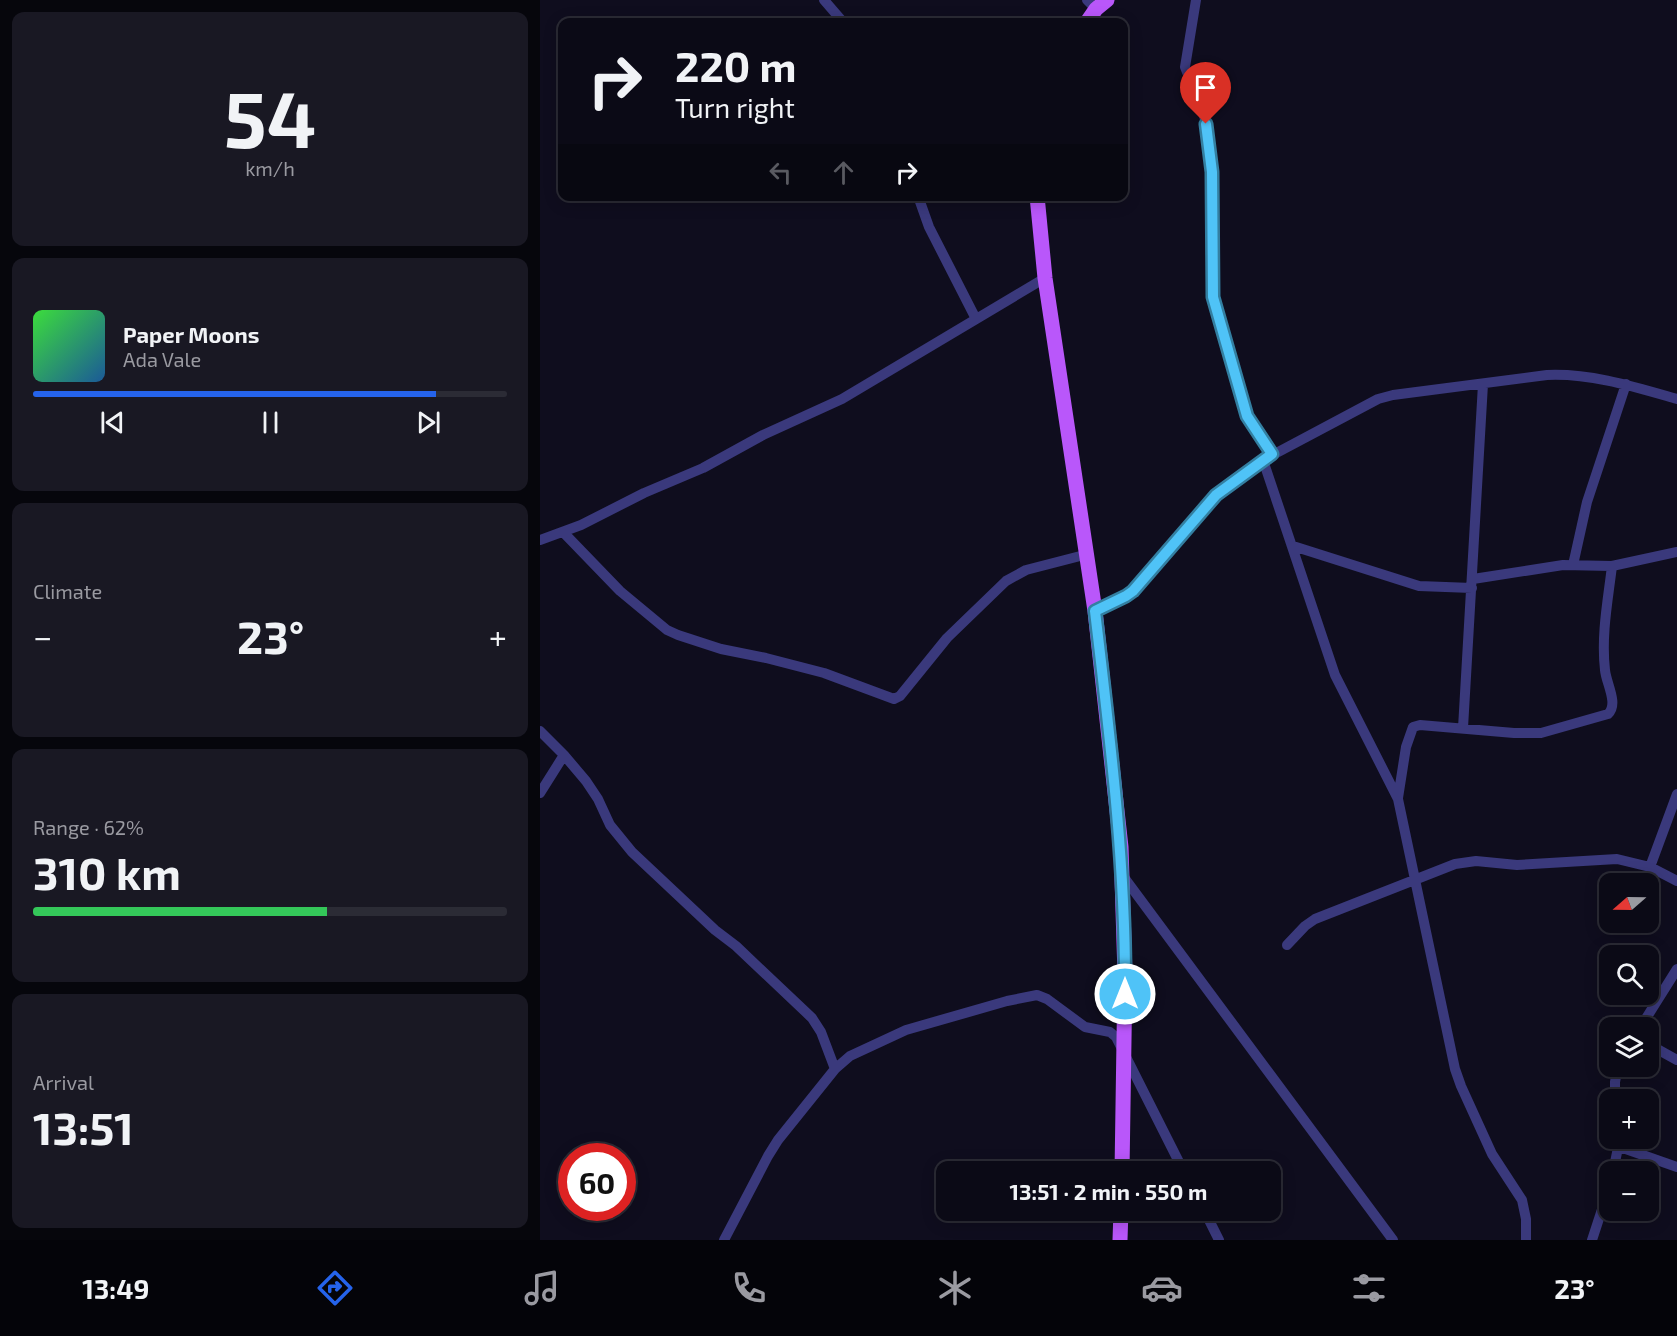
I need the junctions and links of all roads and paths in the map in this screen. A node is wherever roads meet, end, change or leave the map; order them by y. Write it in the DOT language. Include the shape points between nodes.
graph roads {
  1 [pos="824,0"];
  2 [pos="1196,0"];
  3 [pos="1097,3"];
  4 [pos="840,18"];
  5 [pos="1089,18"];
  6 [pos="920,201"];
  7 [pos="1037,201"];
  8 [pos="1045,278"];
  9 [pos="976,320"];
  10 [pos="1483,384"];
  11 [pos="1626,384"];
  12 [pos="1677,399"];
  13 [pos="1267,457"];
  14 [pos="563,532"];
  15 [pos="540,540"];
  16 [pos="1293,546"];
  17 [pos="1677,552"];
  18 [pos="1088,554"];
  19 [pos="1573,565"];
  20 [pos="1612,566"];
  21 [pos="1472,584"];
  22 [pos="1095,611"];
  23 [pos="1462,728"];
  24 [pos="540,731"];
  25 [pos="564,755"];
  26 [pos="540,793"];
  27 [pos="1677,794"];
  28 [pos="1398,799"];
  29 [pos="1650,867"];
  30 [pos="1123,876"];
  31 [pos="1416,881"];
  32 [pos="1677,881"];
  33 [pos="1287,945"];
  34 [pos="1677,969"];
  35 [pos="1647,1017"];
  36 [pos="1659,1050"];
  37 [pos="1124,1053"];
  38 [pos="1677,1060"];
  39 [pos="835,1069"];
  40 [pos="1634,1149"];
  41 [pos="1122,1161"];
  42 [pos="1178,1161"];
  43 [pos="1677,1167"];
  44 [pos="1599,1219"];
  45 [pos="1121,1221"];
  46 [pos="1210,1221"];
  47 [pos="724,1240"];
  48 [pos="1120,1240"];
  49 [pos="1219,1240"];
  50 [pos="1393,1240"];
  51 [pos="1526,1240"];
  52 [pos="1592,1240"];
  1 -- 4 [label="street"];
  2 -- 13 [label="street" via="1185,67 1208,132 1213,297 1247,416"];
  3 -- 5 [label="main road"];
  6 -- 9 [label="street"];
  7 -- 8 [label="main road"];
  8 -- 9 [label="street"];
  8 -- 18 [label="main road"];
  9 -- 14 [label="street" via="842,399"];
  10 -- 11 [label="street" via="1568,374"];
  10 -- 13 [label="street" via="1378,399"];
  10 -- 21 [label="street"];
  11 -- 12 [label="street"];
  11 -- 19 [label="street" via="1587,502"];
  13 -- 16 [label="street"];
  13 -- 22 [label="street" via="1216,495 1133,591"];
  14 -- 15 [label="street"];
  14 -- 18 [label="street" via="620,591 667,630 721,649 824,672 891,699 900,696 947,638 1006,581 1026,570"];
  16 -- 21 [label="street" via="1419,586"];
  16 -- 28 [label="street" via="1335,675"];
  17 -- 20 [label="street"];
  18 -- 22 [label="main road"];
  19 -- 20 [label="street"];
  19 -- 21 [label="street"];
  20 -- 23 [label="street" via="1604,644 1612,711 1541,733"];
  21 -- 23 [label="street"];
  22 -- 30 [label="main road"];
  23 -- 28 [label="street" via="1413,727"];
  24 -- 25 [label="street"];
  25 -- 26 [label="street"];
  25 -- 39 [label="street" via="586,781 610,825 632,852 812,1018"];
  27 -- 29 [label="street"];
  28 -- 31 [label="street"];
  29 -- 31 [label="street" via="1617,859 1517,865 1476,861 1455,864"];
  29 -- 32 [label="street"];
  30 -- 37 [label="main road"];
  30 -- 50 [label="street"];
  31 -- 33 [label="street" via="1315,919"];
  31 -- 51 [label="street" via="1455,1069 1492,1154 1522,1200"];
  34 -- 35 [label="street"];
  36 -- 38 [label="street"];
  37 -- 39 [label="street" via="1112,1034 1084,1027 1037,995 906,1030 850,1056"];
  37 -- 41 [label="main road"];
  37 -- 42 [label="street"];
  39 -- 47 [label="street" via="768,1156"];
  40 -- 43 [label="street"];
  44 -- 52 [label="street"];
  45 -- 48 [label="main road"];
  46 -- 49 [label="street"];
}
